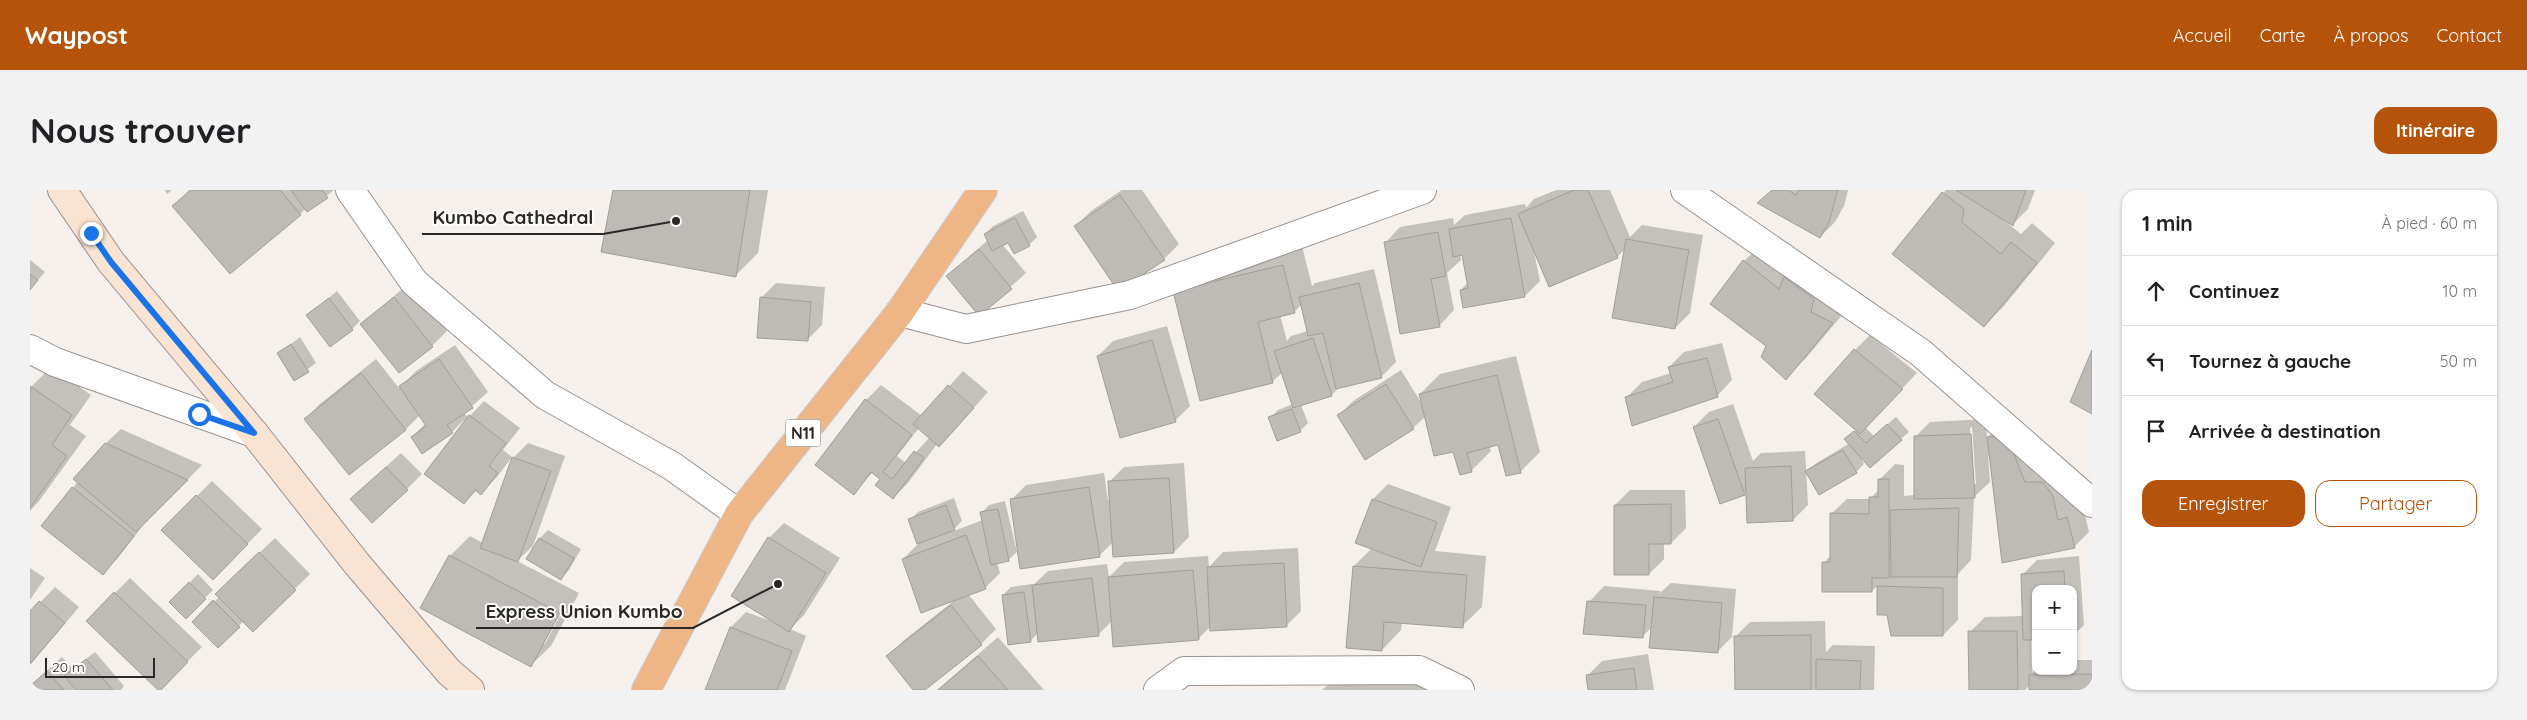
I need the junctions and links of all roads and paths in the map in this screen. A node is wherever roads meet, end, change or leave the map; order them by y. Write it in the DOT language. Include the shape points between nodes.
graph roads {
  1 [pos="62,190"];
  2 [pos="350,190"];
  3 [pos="983,190"];
  4 [pos="1422,190"];
  5 [pos="1686,190"];
  6 [pos="900,312"];
  7 [pos="30,349"];
  8 [pos="254,433"];
  9 [pos="2092,503"];
  10 [pos="739,514"];
  11 [pos="470,690"];
  12 [pos="646,690"];
  13 [pos="1158,690"];
  14 [pos="1460,690"];
  1 -- 8 [label="main road" via="111,262"];
  2 -- 10 [label="street" via="414,282 545,395 672,466"];
  3 -- 6 [label="highway, N11"];
  4 -- 6 [label="street" via="1130,295 966,329"];
  5 -- 9 [label="street" via="1921,353"];
  6 -- 10 [label="highway, N11"];
  7 -- 8 [label="street" via="55,362"];
  8 -- 11 [label="main road" via="356,564 449,672"];
  10 -- 12 [label="highway, N11"];
  13 -- 14 [label="street" via="1184,671 1419,670"];
}
